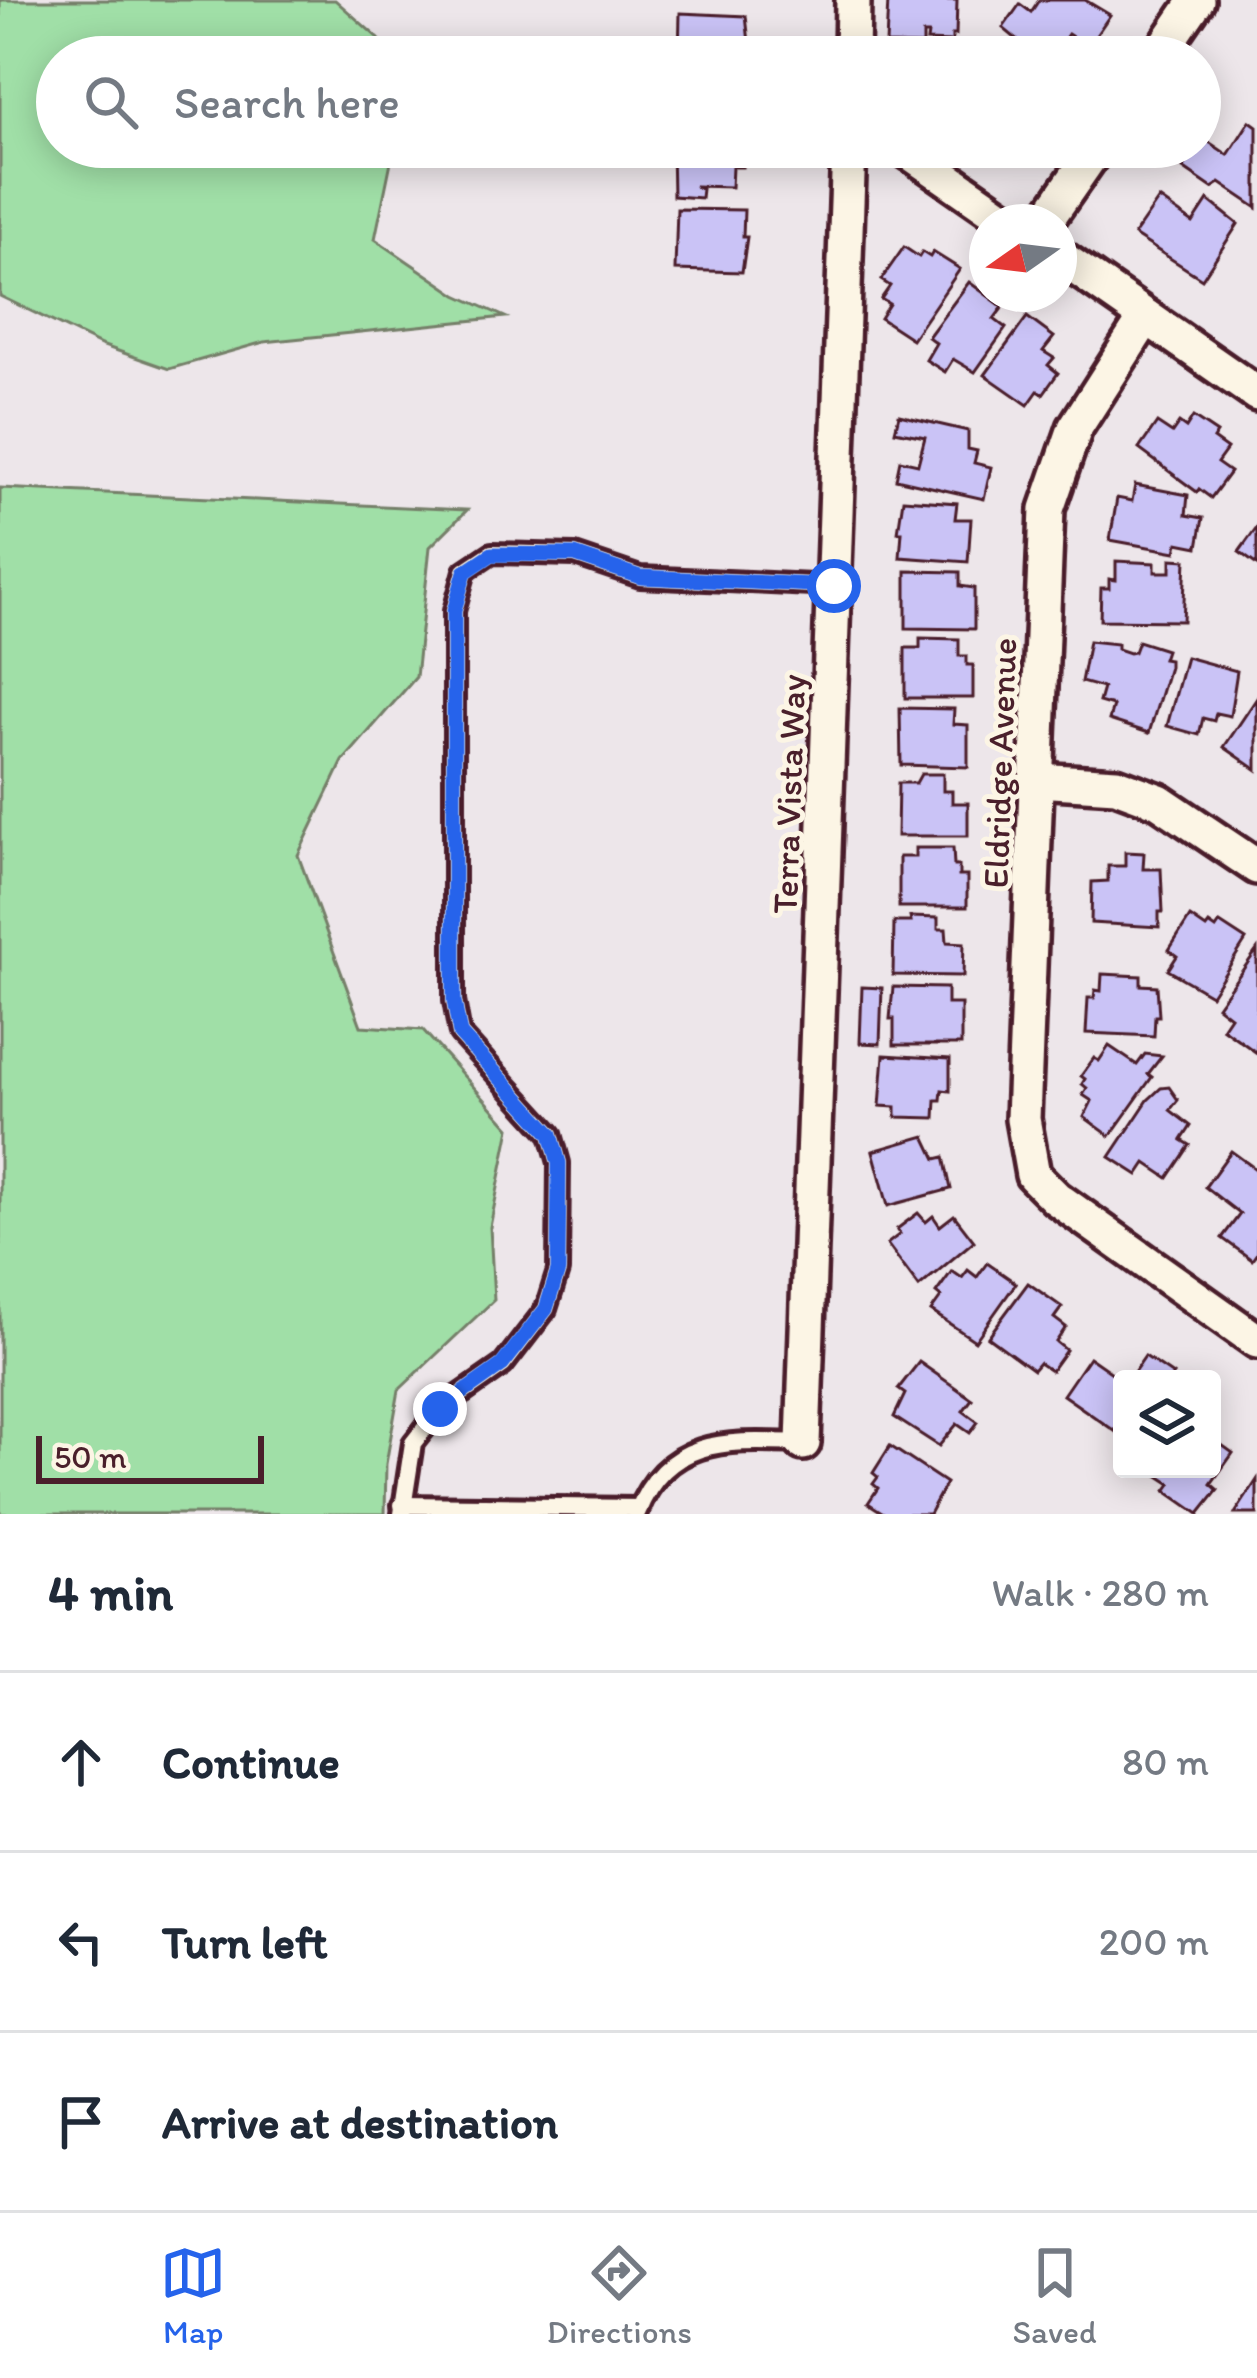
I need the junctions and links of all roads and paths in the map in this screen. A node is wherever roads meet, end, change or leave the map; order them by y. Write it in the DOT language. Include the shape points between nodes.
graph roads {
  1 [pos="853,0"];
  2 [pos="1197,0"];
  3 [pos="852,36"];
  4 [pos="1172,36"];
  5 [pos="848,168"];
  6 [pos="932,168"];
  7 [pos="1082,168"];
  8 [pos="984,204"];
  9 [pos="1057,204"];
  10 [pos="1077,269"];
  11 [pos="1146,317"];
  12 [pos="1257,394"];
  13 [pos="834,586"];
  14 [pos="1037,780"];
  15 [pos="1257,867"];
  16 [pos="1257,1341"];
  17 [pos="803,1443"];
  18 [pos="402,1509"];
  19 [pos="638,1511"];
  1 -- 3 [label="street"];
  2 -- 4 [label="street"];
  5 -- 13 [label="street, Terra Vista Way"];
  6 -- 8 [label="street"];
  7 -- 9 [label="street"];
  10 -- 11 [label="street"];
  11 -- 12 [label="street"];
  11 -- 14 [label="street, Eldridge Avenue" via="1075,428 1047,509"];
  13 -- 17 [label="street, Terra Vista Way"];
  13 -- 18 [label="lane" via="640,577 575,555 492,554 465,572 454,611 454,1001 460,1034 551,1134 559,1163 558,1271 546,1309 502,1365 440,1409 413,1443"];
  14 -- 15 [label="street" via="1116,785 1159,801"];
  14 -- 16 [label="street, Eldridge Avenue" via="1024,1119 1033,1175 1078,1217"];
  17 -- 19 [label="lane" via="721,1441 650,1484"];
  18 -- 19 [label="lane"];
}
